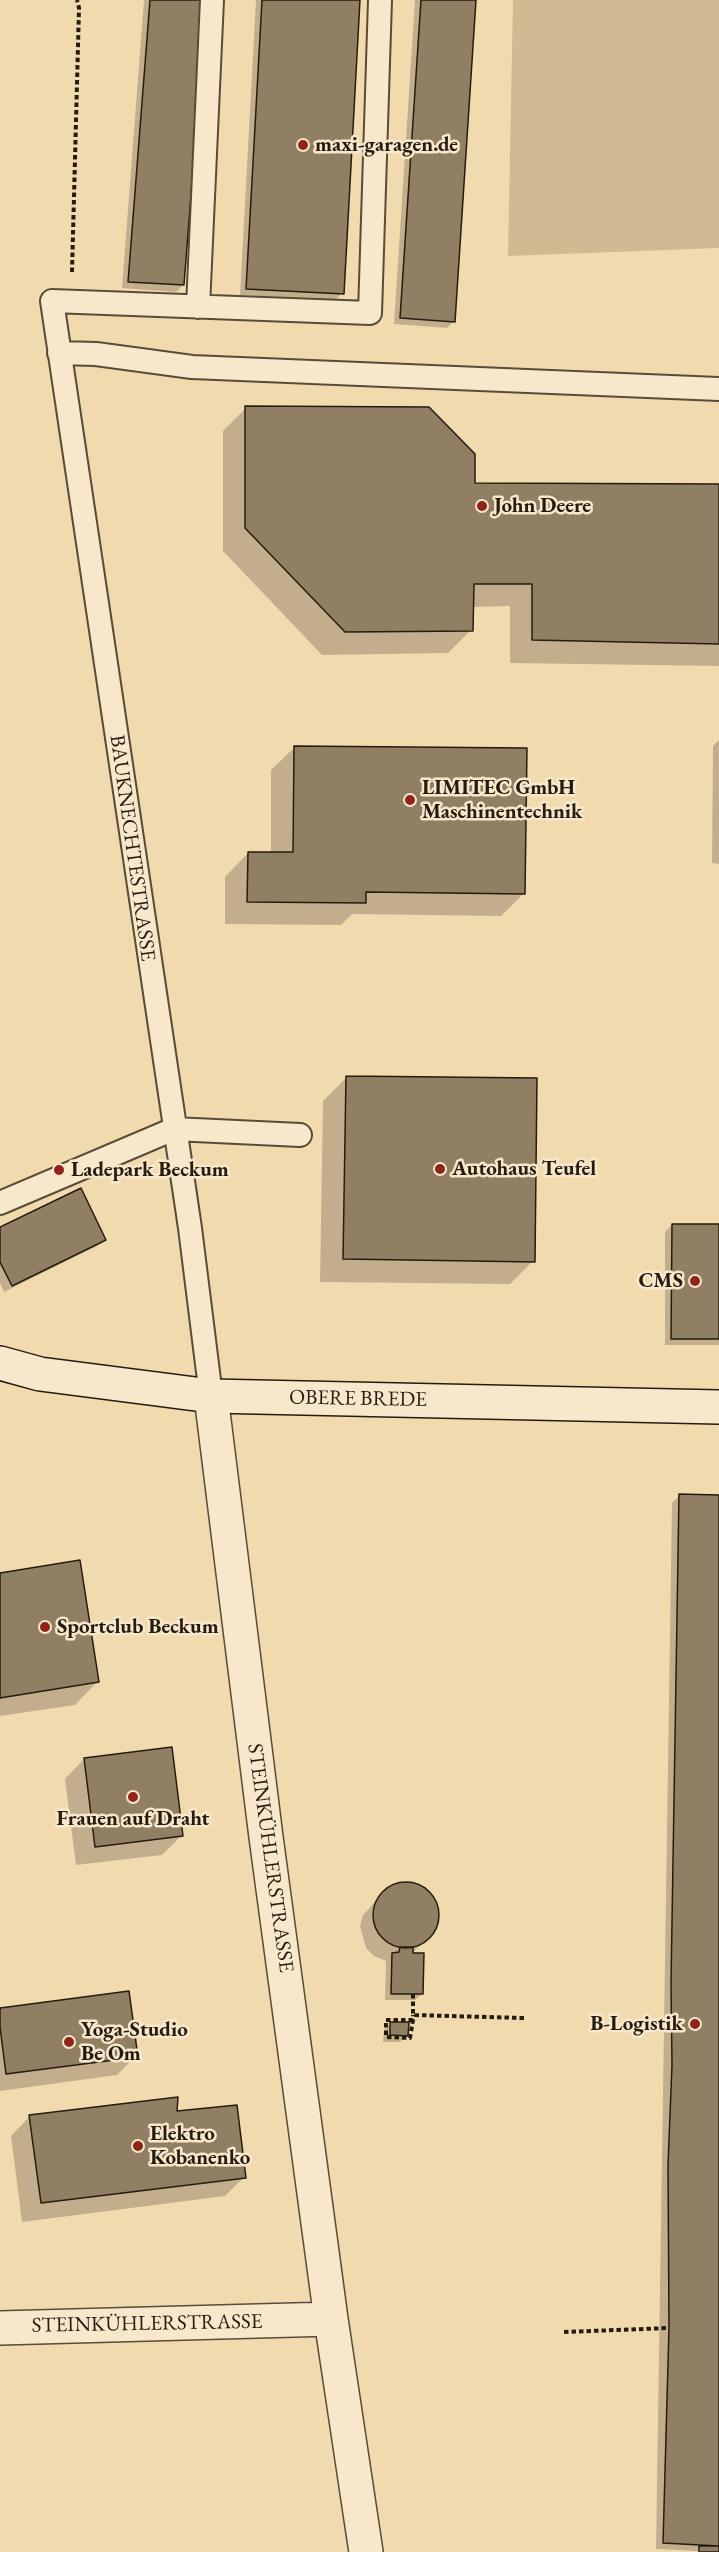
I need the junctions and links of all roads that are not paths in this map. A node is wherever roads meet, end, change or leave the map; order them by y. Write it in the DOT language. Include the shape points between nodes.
graph roads {
  1 [pos="212,0"];
  2 [pos="380,0"];
  3 [pos="198,307"];
  4 [pos="59,353"];
  5 [pos="719,389"];
  6 [pos="174,1129"];
  7 [pos="300,1135"];
  8 [pos="0,1203"];
  9 [pos="0,1363"];
  10 [pos="211,1396"];
  11 [pos="719,1407"];
  12 [pos="331,2319"];
  13 [pos="0,2328"];
  14 [pos="366,2552"];
  1 -- 3 [label="lane"];
  2 -- 3 [label="lane" via="370,313"];
  3 -- 4 [label="lane, BAUKNECHTESTRASSE" via="52,301"];
  4 -- 5 [label="lane" via="96,354 192,368"];
  4 -- 6 [label="lane, BAUKNECHTESTRASSE"];
  6 -- 7 [label="lane"];
  6 -- 8 [label="lane"];
  6 -- 10 [label="lane, BAUKNECHTESTRASSE"];
  9 -- 10 [label="street, OBERE BREDE" via="40,1374"];
  10 -- 11 [label="street, OBERE BREDE"];
  10 -- 12 [label="street, STEINKÜHLERSTRASSE"];
  12 -- 13 [label="street, STEINKÜHLERSTRASSE"];
  12 -- 14 [label="street, STEINKÜHLERSTRASSE"];
}
